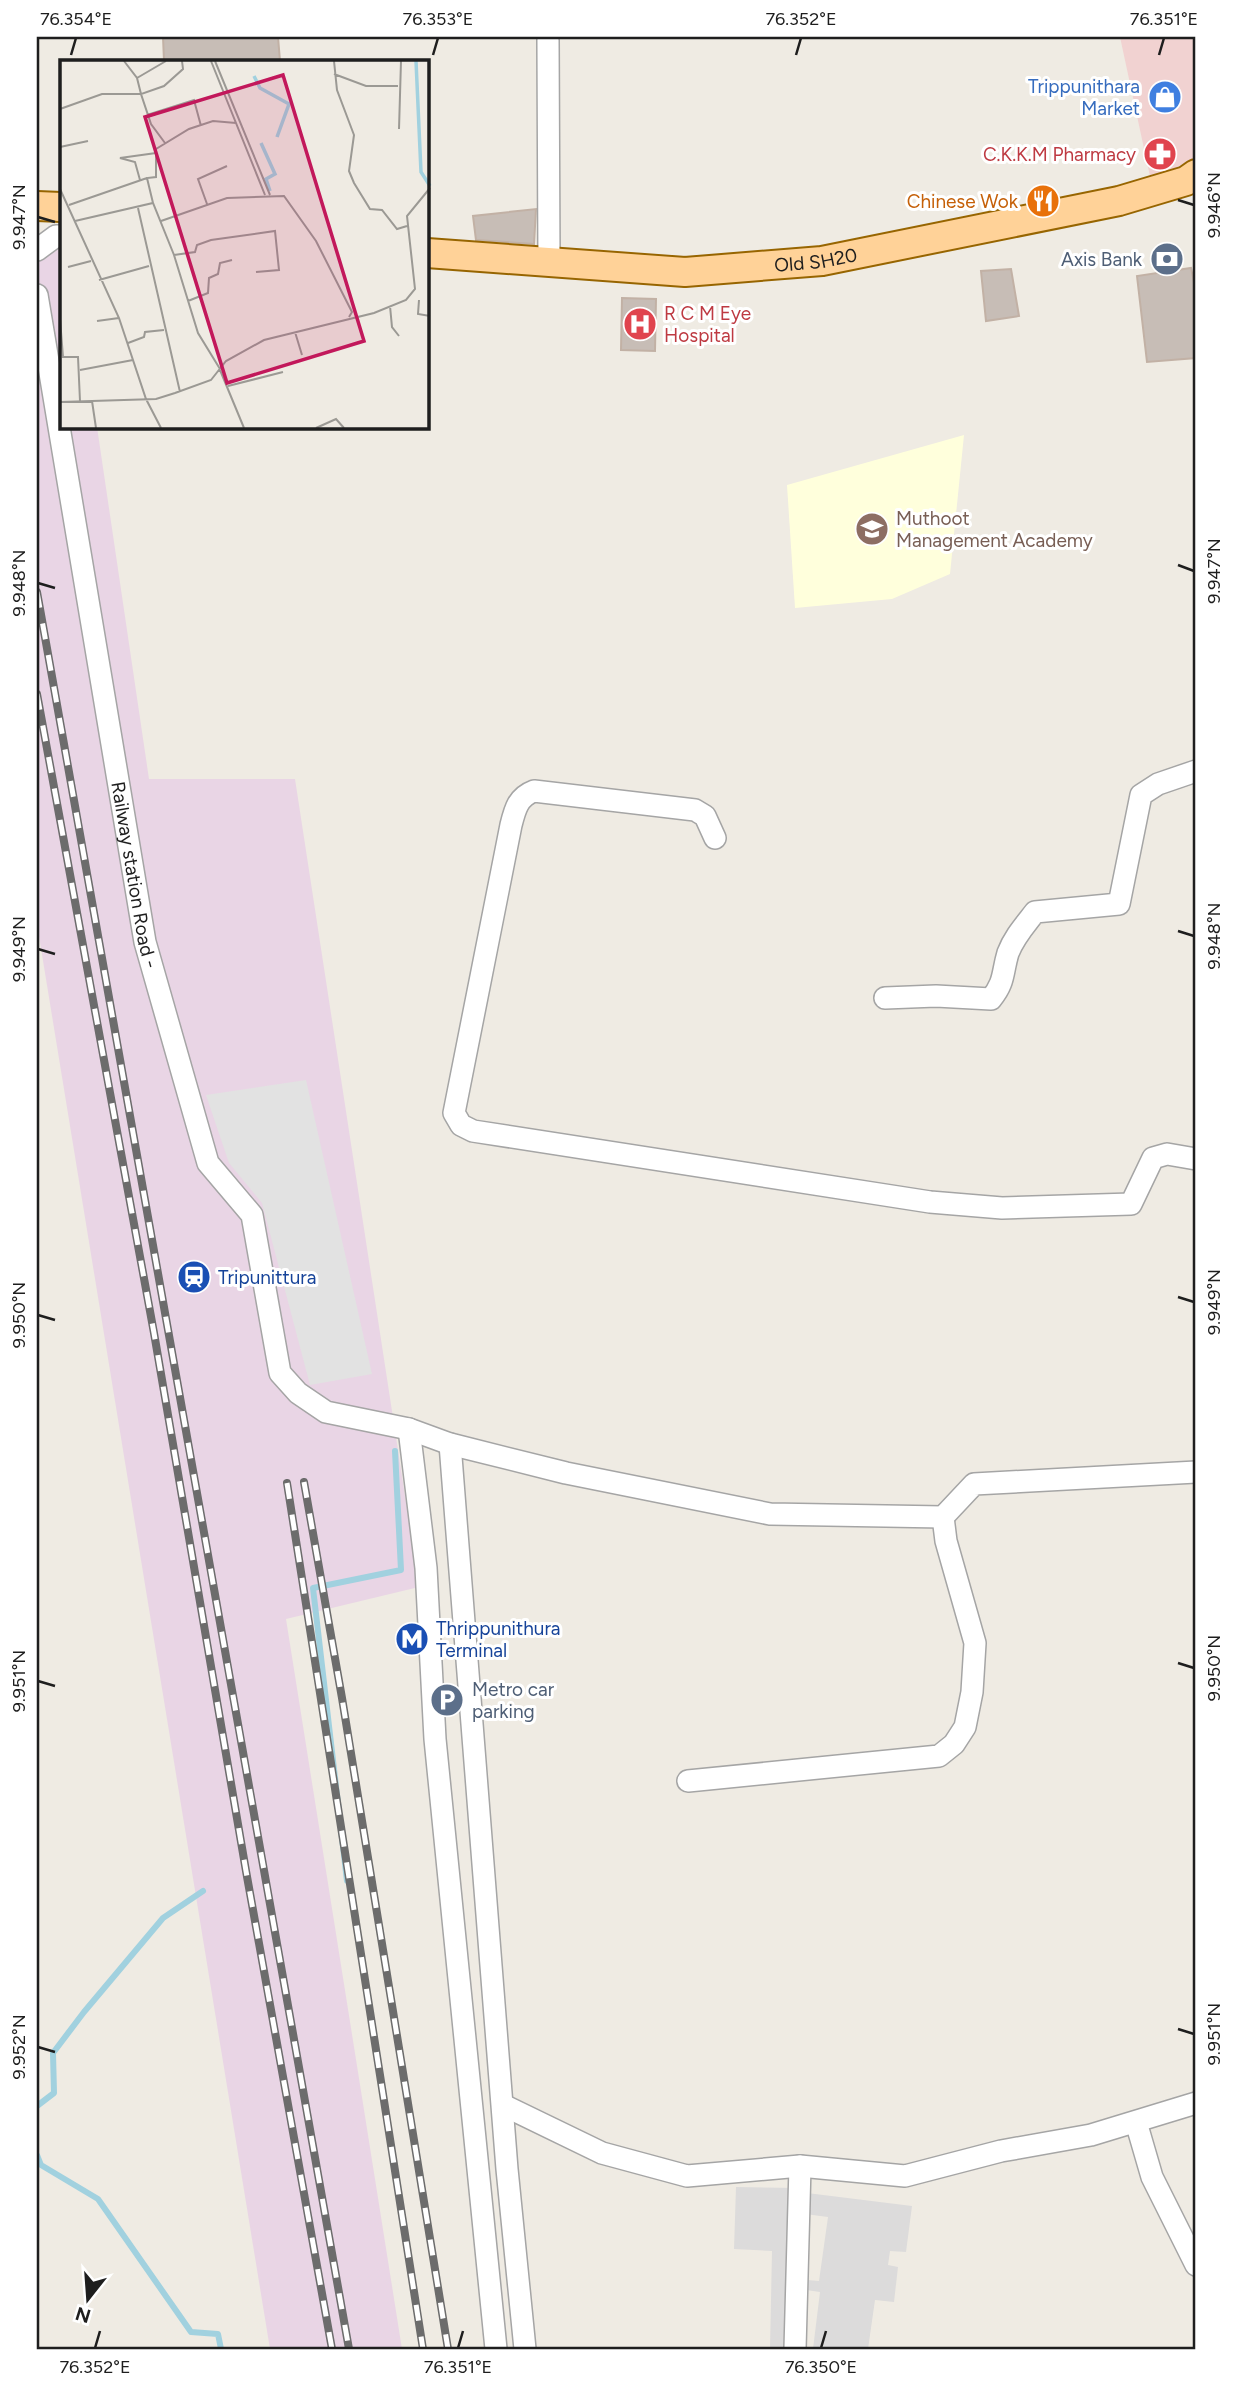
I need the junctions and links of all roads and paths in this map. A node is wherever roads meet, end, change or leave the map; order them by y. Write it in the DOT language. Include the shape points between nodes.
graph roads {
  1 [pos="548,40"];
  2 [pos="1196,174"];
  3 [pos="60,236"];
  4 [pos="37,250"];
  5 [pos="429,253"];
  6 [pos="549,262"];
  7 [pos="37,295"];
  8 [pos="1196,771"];
  9 [pos="715,838"];
  10 [pos="885,998"];
  11 [pos="1196,1159"];
  12 [pos="409,1429"];
  13 [pos="450,1444"];
  14 [pos="1196,1472"];
  15 [pos="943,1517"];
  16 [pos="688,1781"];
  17 [pos="1196,2103"];
  18 [pos="503,2105"];
  19 [pos="1136,2122"];
  20 [pos="800,2166"];
  21 [pos="1196,2265"];
  22 [pos="496,2349"];
  23 [pos="525,2349"];
  24 [pos="795,2349"];
  1 -- 6 [label="street"];
  2 -- 6 [label="main road, Old SH20" via="1119,201 822,261 685,272"];
  3 -- 4 [label="street"];
  5 -- 6 [label="main road, Old SH20"];
  7 -- 12 [label="street, Railway station Road -" via="145,942 208,1163 252,1215 280,1373 298,1393 326,1412"];
  8 -- 10 [label="street" via="1140,795 1119,904 1035,912 1017,934 1003,985 992,999"];
  9 -- 11 [label="street" via="705,816 695,810 534,791 524,795 511,825 454,1113 461,1125 474,1131 930,1202 1002,1208 1131,1204 1153,1158 1167,1154"];
  12 -- 13 [label="street"];
  12 -- 22 [label="street" via="426,1568 435,1739"];
  13 -- 15 [label="street" via="566,1473 770,1514"];
  13 -- 18 [label="street"];
  14 -- 15 [label="street" via="974,1484"];
  15 -- 16 [label="street" via="975,1643 965,1727 954,1744 939,1756"];
  17 -- 19 [label="street"];
  18 -- 20 [label="street" via="602,2153 687,2176"];
  18 -- 23 [label="street"];
  19 -- 20 [label="street" via="905,2176"];
  19 -- 21 [label="street" via="1152,2177"];
  20 -- 24 [label="street"];
}
